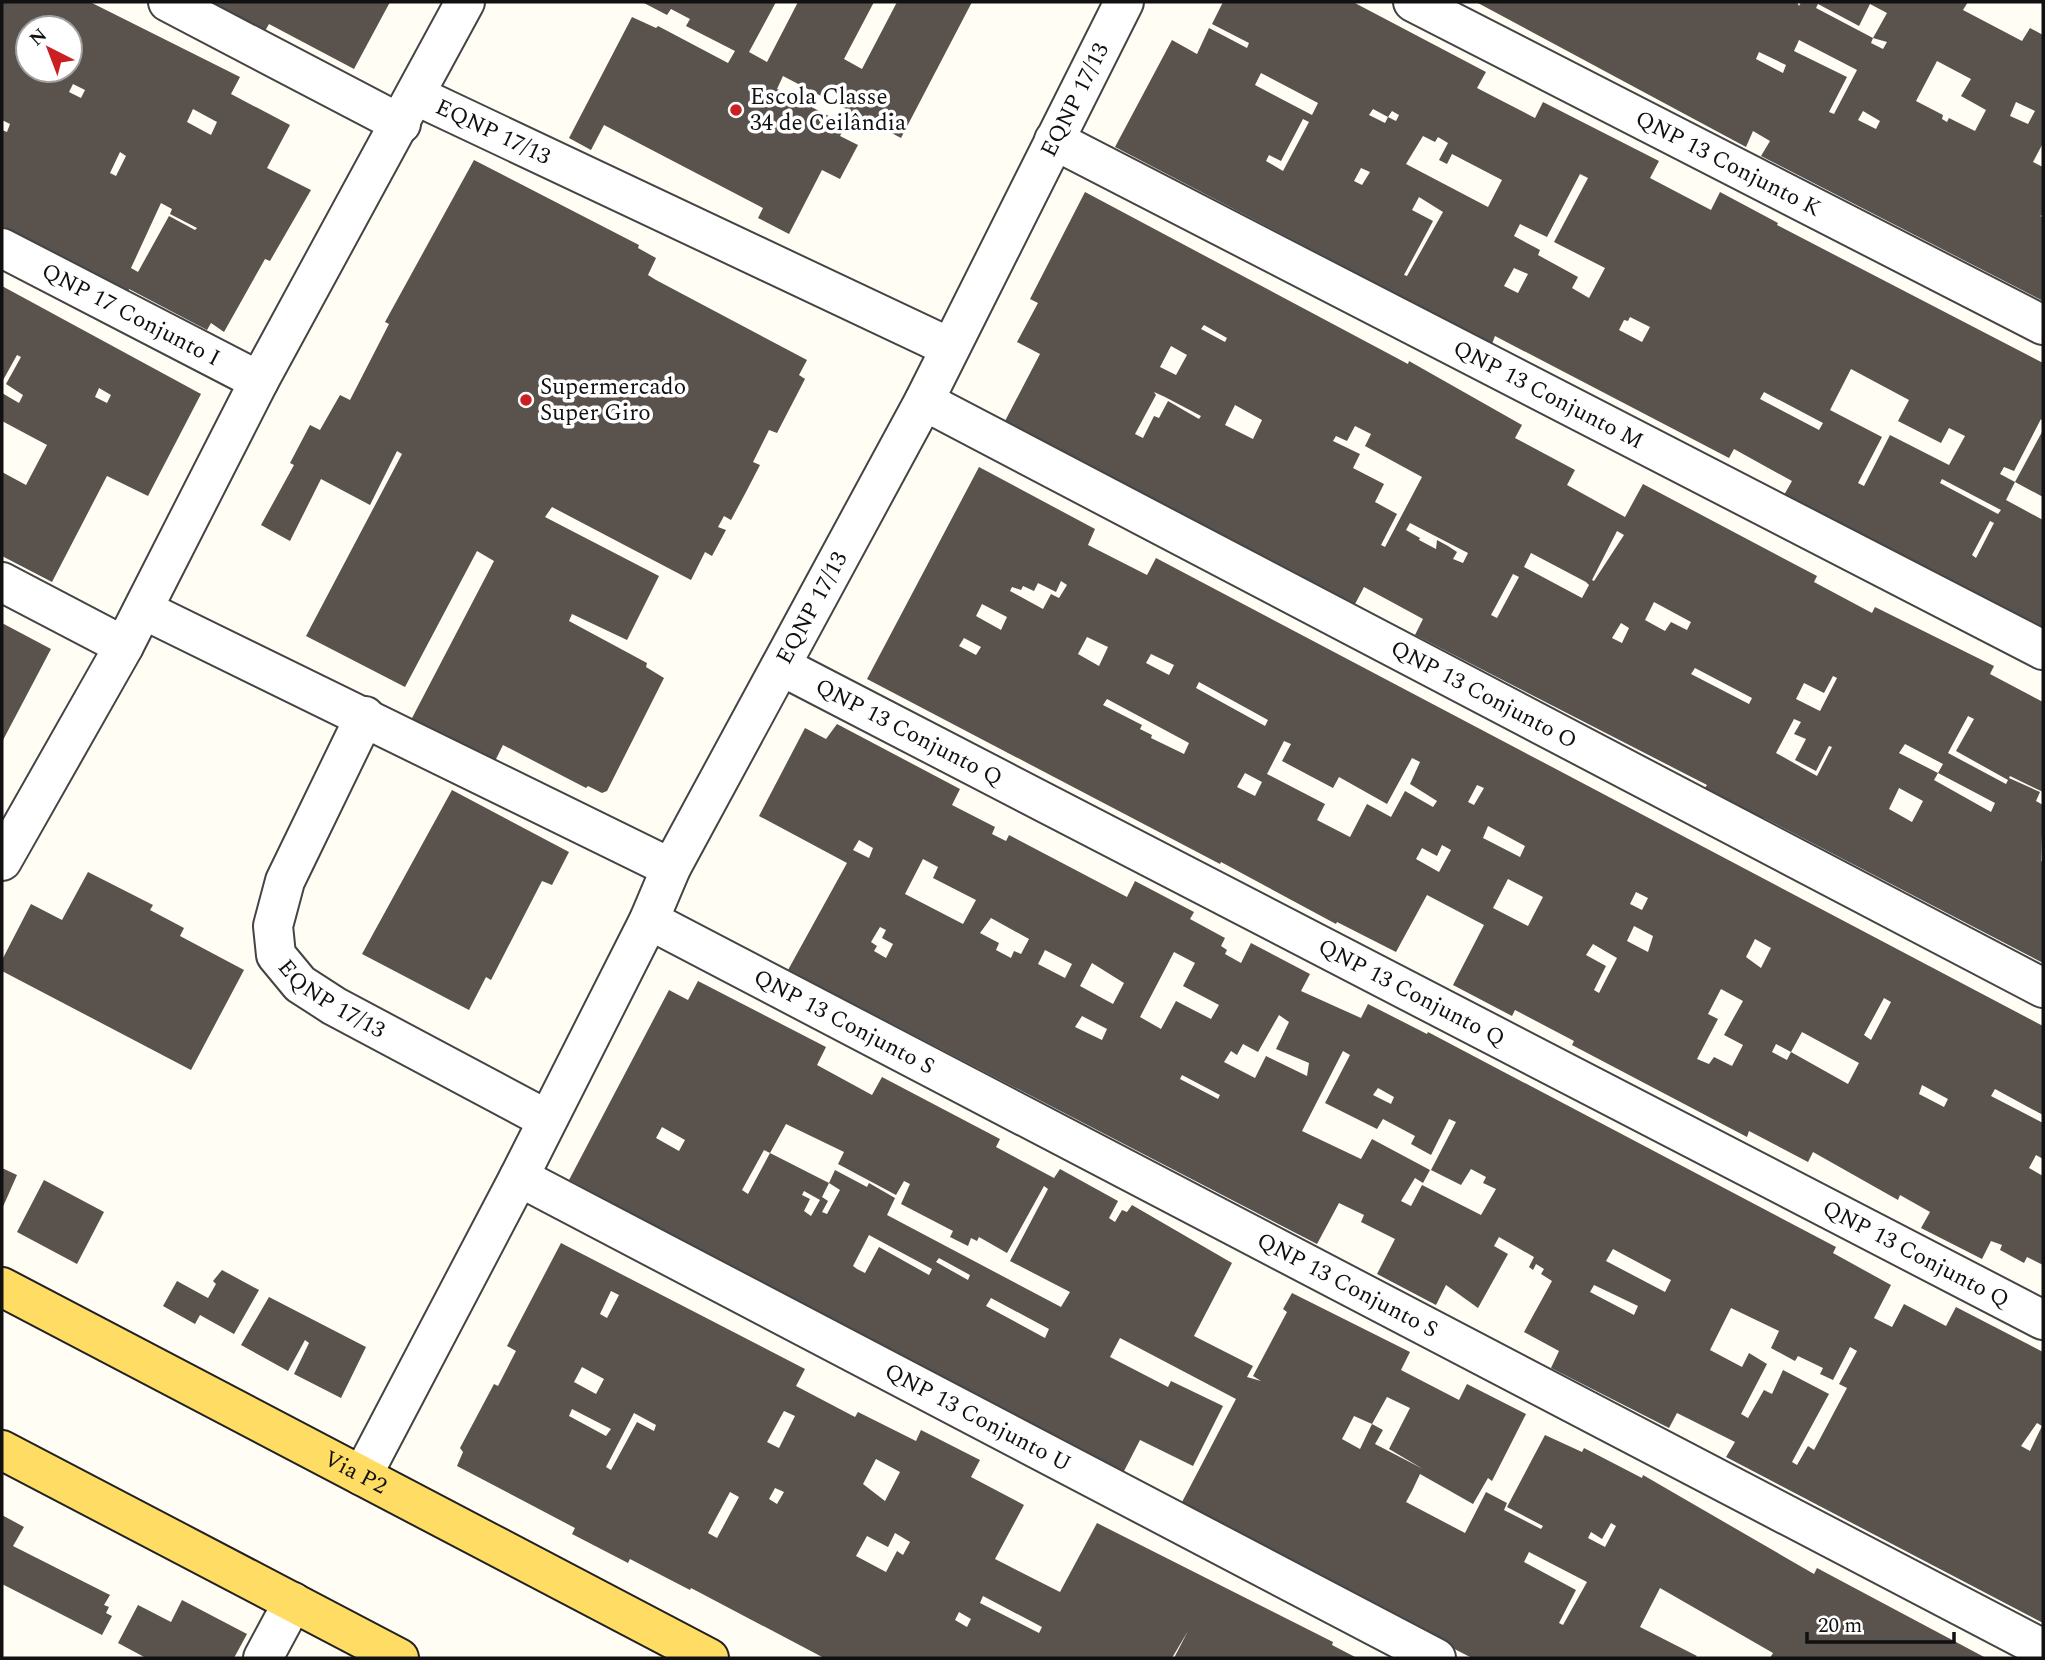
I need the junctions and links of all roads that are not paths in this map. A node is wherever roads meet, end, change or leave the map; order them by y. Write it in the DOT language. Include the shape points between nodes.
graph roads {
  1 [pos="168,2"];
  2 [pos="465,2"];
  3 [pos="1124,2"];
  4 [pos="1413,2"];
  5 [pos="409,110"];
  6 [pos="1054,140"];
  7 [pos="2,248"];
  8 [pos="2043,325"];
  9 [pos="949,347"];
  10 [pos="259,381"];
  11 [pos="923,401"];
  12 [pos="2,582"];
  13 [pos="144,610"];
  14 [pos="124,646"];
  15 [pos="2043,650"];
  16 [pos="781,666"];
  17 [pos="365,716"];
  18 [pos="2,861"];
  19 [pos="671,868"];
  20 [pos="649,920"];
  21 [pos="2043,988"];
  22 [pos="546,1119"];
  23 [pos="519,1177"];
  24 [pos="2,1287"];
  25 [pos="2043,1320"];
  26 [pos="2,1450"];
  27 [pos="362,1476"];
  28 [pos="293,1602"];
  29 [pos="2043,1649"];
  30 [pos="263,1658"];
  31 [pos="399,1658"];
  32 [pos="709,1658"];
  33 [pos="1436,1658"];
  1 -- 5 [label="street"];
  2 -- 5 [label="street, EQNP 17/13"];
  3 -- 6 [label="street, EQNP 17/13"];
  4 -- 8 [label="street, QNP 13 Conjunto K"];
  5 -- 9 [label="street, EQNP 17/13"];
  5 -- 10 [label="street, EQNP 17/13"];
  6 -- 9 [label="street, EQNP 17/13"];
  6 -- 15 [label="street, QNP 13 Conjunto M"];
  7 -- 10 [label="street, QNP 17 Conjunto I"];
  9 -- 11 [label="street, EQNP 17/13"];
  10 -- 13 [label="street, EQNP 17/13"];
  11 -- 16 [label="street, EQNP 17/13"];
  11 -- 21 [label="street, QNP 13 Conjunto O"];
  12 -- 14 [label="street"];
  13 -- 14 [label="street, EQNP 17/13"];
  13 -- 17 [label="street"];
  14 -- 18 [label="street, EQNP 17/13"];
  16 -- 19 [label="street, EQNP 17/13"];
  16 -- 25 [label="street, QNP 13 Conjunto Q"];
  17 -- 19 [label="street"];
  17 -- 22 [label="street, EQNP 17/13" via="285,881 273,926 276,955 300,984 334,1006"];
  19 -- 20 [label="street, EQNP 17/13"];
  20 -- 22 [label="street, EQNP 17/13"];
  20 -- 29 [label="street, QNP 13 Conjunto S"];
  22 -- 23 [label="street, EQNP 17/13"];
  23 -- 27 [label="street, EQNP 17/13"];
  23 -- 33 [label="street, QNP 13 Conjunto U"];
  24 -- 27 [label="main road, Via P2"];
  26 -- 28 [label="main road"];
  27 -- 32 [label="main road, Via P2"];
  28 -- 30 [label="street"];
  28 -- 31 [label="main road"];
}
